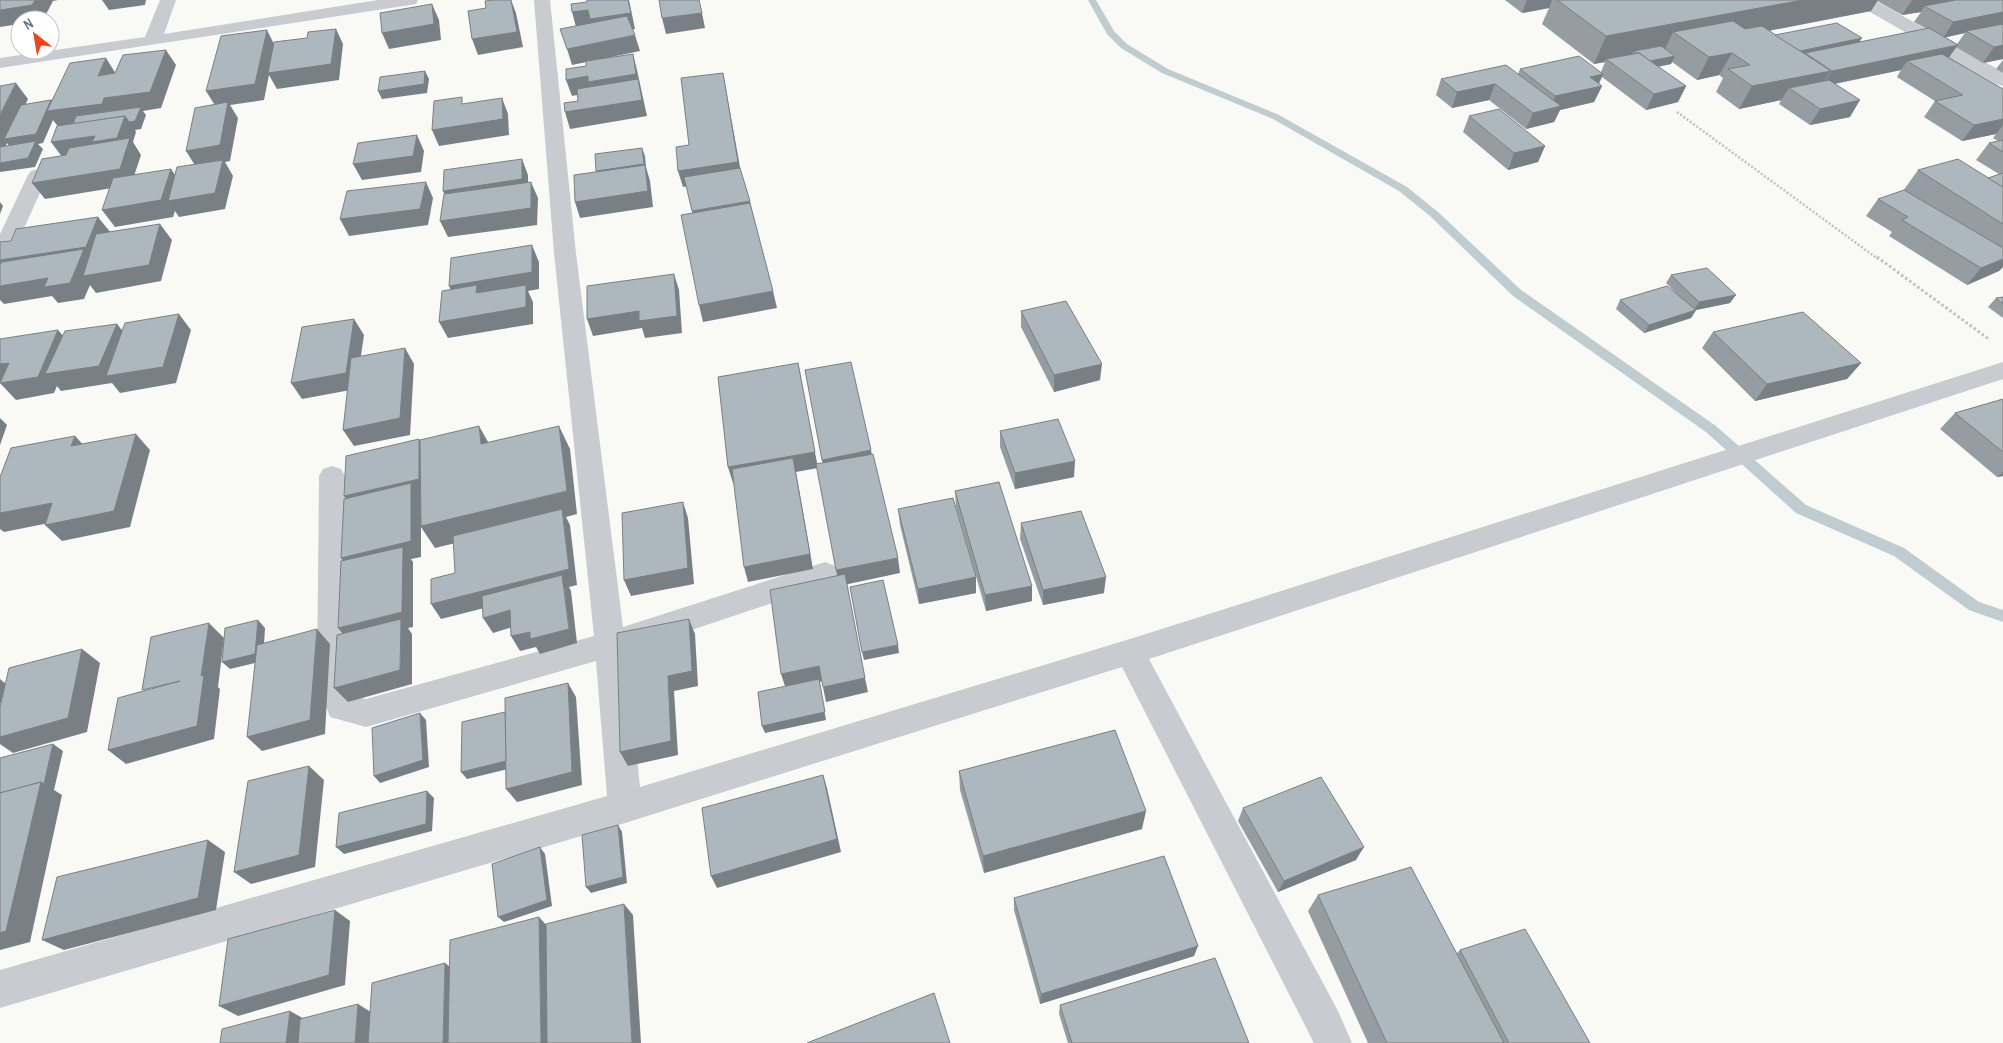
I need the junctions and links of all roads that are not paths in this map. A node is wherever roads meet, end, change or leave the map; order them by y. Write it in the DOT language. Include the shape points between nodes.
graph roads {
  1 [pos="168,0"];
  2 [pos="410,0"];
  3 [pos="542,0"];
  4 [pos="1862,0"];
  5 [pos="152,41"];
  6 [pos="0,63"];
  7 [pos="2003,80"];
  8 [pos="38,175"];
  9 [pos="0,257"];
  10 [pos="2003,370"];
  11 [pos="332,476"];
  12 [pos="825,574"];
  13 [pos="610,644"];
  14 [pos="1130,652"];
  15 [pos="624,807"];
  16 [pos="0,989"];
  17 [pos="1333,1043"];
  1 -- 5 [label="street"];
  2 -- 5 [label="street"];
  3 -- 13 [label="street" via="565,253"];
  4 -- 7 [label="street"];
  5 -- 6 [label="street"];
  8 -- 9 [label="street"];
  10 -- 14 [label="street"];
  11 -- 13 [label="street" via="332,683 341,707 366,713"];
  12 -- 13 [label="street"];
  13 -- 15 [label="street"];
  14 -- 15 [label="street"];
  14 -- 17 [label="street"];
  15 -- 16 [label="street"];
}
